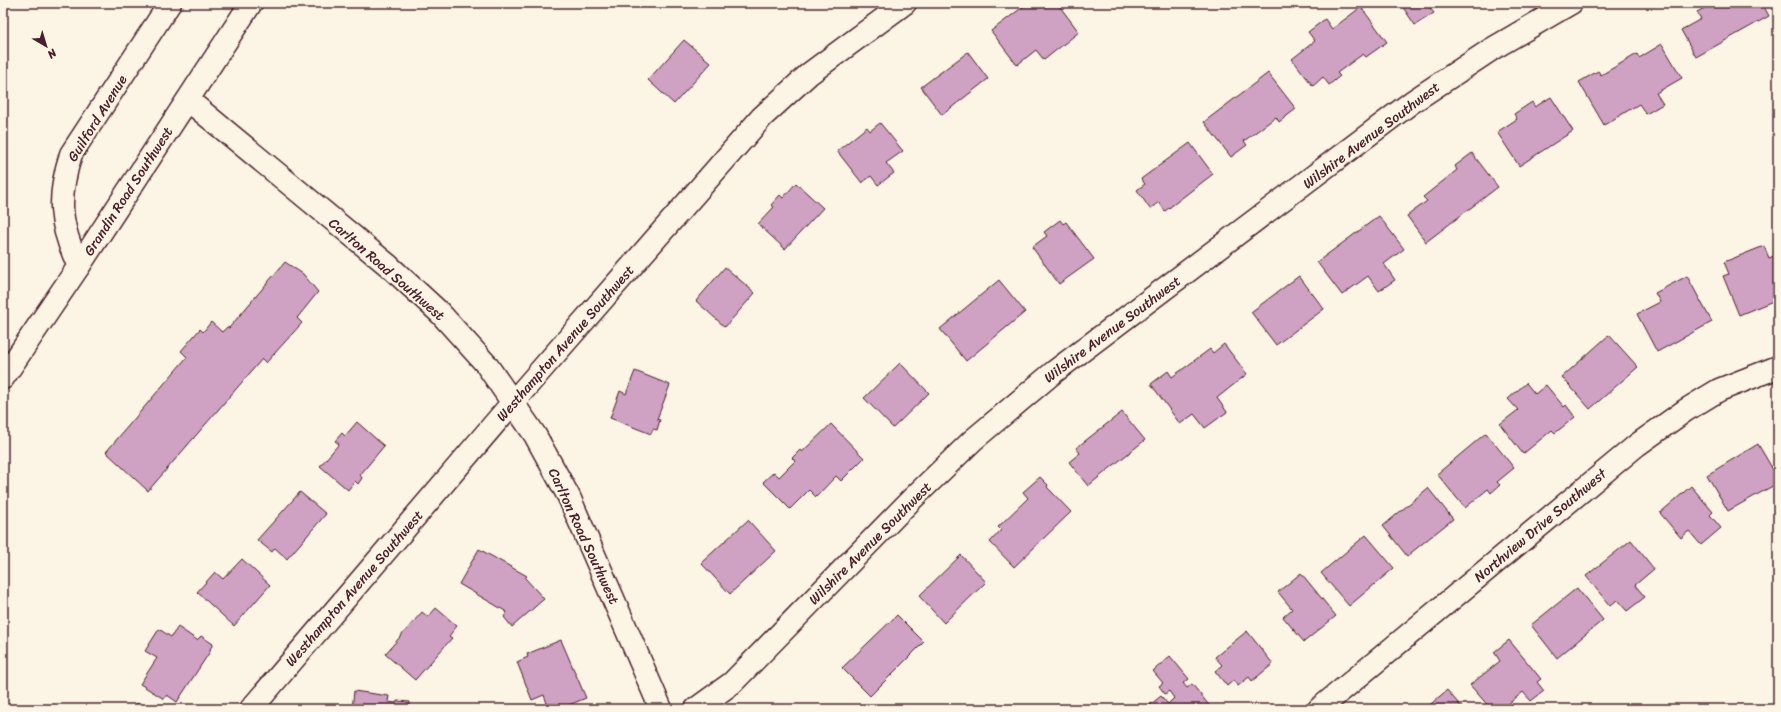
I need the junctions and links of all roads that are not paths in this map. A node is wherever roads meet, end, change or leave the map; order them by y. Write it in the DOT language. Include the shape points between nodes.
graph roads {
  1 [pos="170,3"];
  2 [pos="251,3"];
  3 [pos="905,3"];
  4 [pos="1571,3"];
  5 [pos="188,100"];
  6 [pos="79,266"];
  7 [pos="1778,367"];
  8 [pos="3,378"];
  9 [pos="513,402"];
  10 [pos="251,709"];
  11 [pos="661,709"];
  12 [pos="696,709"];
  13 [pos="1319,709"];
  1 -- 6 [label="street, Guilford Avenue" via="71,154 63,178 62,210 65,232"];
  2 -- 5 [label="street, Grandin Road Southwest"];
  3 -- 9 [label="street, Westhampton Avenue Southwest" via="809,74 762,117"];
  4 -- 12 [label="street, Wilshire Avenue Southwest" via="1492,49 1412,102 1054,372 973,440 732,683"];
  5 -- 6 [label="street, Grandin Road Southwest"];
  5 -- 9 [label="street, Carlton Road Southwest" via="388,266 440,313 486,364"];
  6 -- 8 [label="street, Grandin Road Southwest"];
  7 -- 13 [label="street, Northview Drive Southwest" via="1720,390 1686,410 1637,445"];
  9 -- 10 [label="street, Westhampton Avenue Southwest"];
  9 -- 11 [label="street, Carlton Road Southwest" via="570,497"];
}
